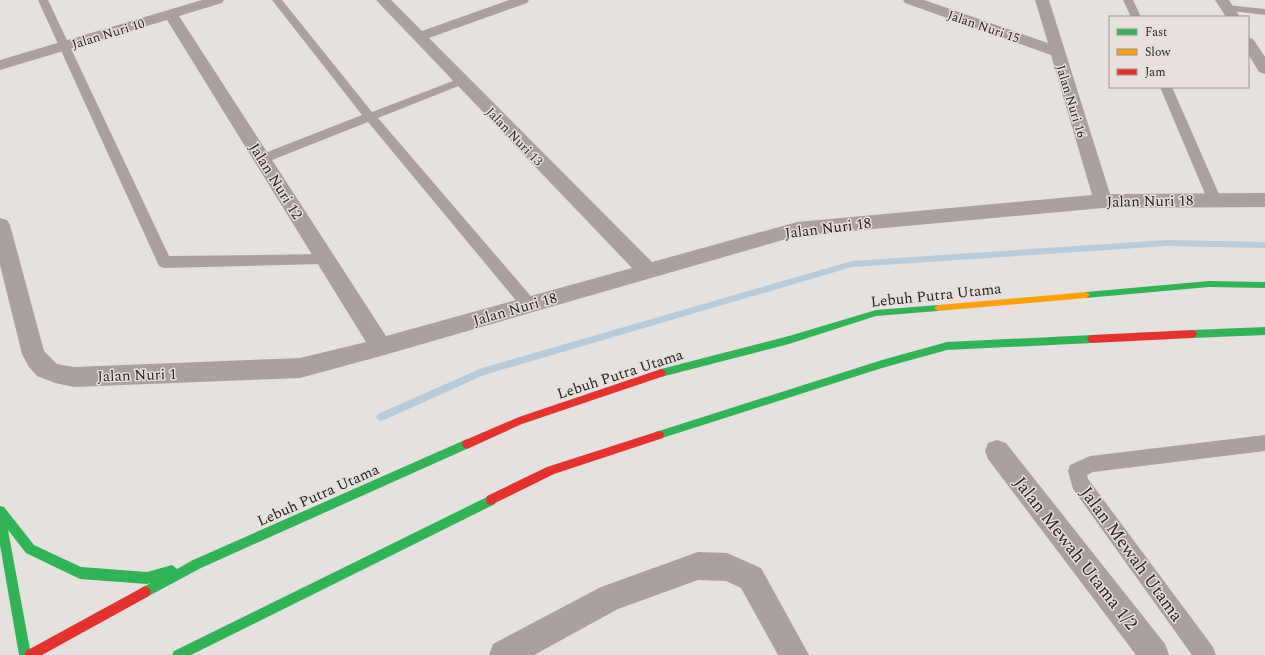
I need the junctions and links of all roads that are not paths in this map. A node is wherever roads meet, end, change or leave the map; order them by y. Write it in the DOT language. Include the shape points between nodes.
graph roads {
  1 [pos="43,0"];
  2 [pos="217,0"];
  3 [pos="277,0"];
  4 [pos="382,0"];
  5 [pos="522,0"];
  6 [pos="910,0"];
  7 [pos="1042,0"];
  8 [pos="1128,0"];
  9 [pos="1227,8"];
  10 [pos="1265,12"];
  11 [pos="171,14"];
  12 [pos="1136,16"];
  13 [pos="419,37"];
  14 [pos="1249,43"];
  15 [pos="65,46"];
  16 [pos="1058,52"];
  17 [pos="1263,62"];
  18 [pos="0,66"];
  19 [pos="462,81"];
  20 [pos="1166,88"];
  21 [pos="370,117"];
  22 [pos="262,160"];
  23 [pos="1265,200"];
  24 [pos="1103,201"];
  25 [pos="1215,201"];
  26 [pos="0,225"];
  27 [pos="326,259"];
  28 [pos="648,271"];
  29 [pos="1265,285"];
  30 [pos="529,305"];
  31 [pos="1265,331"];
  32 [pos="381,347"];
  33 [pos="1265,443"];
  34 [pos="997,451"];
  35 [pos="0,513"];
  36 [pos="197,564"];
  37 [pos="209,640"];
  38 [pos="25,655"];
  39 [pos="30,655"];
  40 [pos="178,655"];
  41 [pos="195,655"];
  42 [pos="504,655"];
  43 [pos="794,655"];
  44 [pos="1154,655"];
  45 [pos="1205,655"];
  1 -- 15 [label="lane"];
  2 -- 11 [label="street, Jalan Nuri 10"];
  3 -- 21 [label="lane"];
  4 -- 13 [label="street, Jalan Nuri 13"];
  5 -- 13 [label="street"];
  6 -- 16 [label="street, Jalan Nuri 15"];
  7 -- 16 [label="street, Jalan Nuri 16"];
  8 -- 12 [label="lane"];
  9 -- 10 [label="lane"];
  11 -- 15 [label="street, Jalan Nuri 10"];
  11 -- 22 [label="street, Jalan Nuri 12"];
  13 -- 19 [label="street, Jalan Nuri 13"];
  14 -- 17 [label="street"];
  15 -- 18 [label="street, Jalan Nuri 10"];
  15 -- 27 [label="lane" via="164,262"];
  16 -- 24 [label="street, Jalan Nuri 16"];
  19 -- 21 [label="lane"];
  19 -- 28 [label="street, Jalan Nuri 13"];
  20 -- 25 [label="lane"];
  21 -- 22 [label="lane"];
  21 -- 30 [label="lane"];
  22 -- 27 [label="street, Jalan Nuri 12"];
  23 -- 25 [label="street, Jalan Nuri 18"];
  24 -- 25 [label="street, Jalan Nuri 18"];
  24 -- 28 [label="street, Jalan Nuri 18" via="797,229"];
  26 -- 32 [label="street, Jalan Nuri 1" via="33,354 40,366 54,374 74,378 300,368"];
  27 -- 32 [label="street, Jalan Nuri 12"];
  28 -- 30 [label="street, Jalan Nuri 18"];
  29 -- 36 [label="main road, Lebuh Putra Utama" via="1209,284 876,313 789,340 655,375 519,421"];
  30 -- 32 [label="street, Jalan Nuri 18"];
  31 -- 37 [label="main road" via="948,346 882,364 551,470"];
  33 -- 45 [label="lane, Jalan Mewah Utama" via="1090,464 1076,471 1080,483"];
  34 -- 44 [label="street, Jalan Mewah Utama 1/2"];
  35 -- 36 [label="main road" via="30,549 80,573 147,578"];
  35 -- 38 [label="main road"];
  36 -- 39 [label="main road, Lebuh Putra Utama"];
  37 -- 40 [label="main road"];
  37 -- 41 [label="main road"];
  42 -- 43 [label="street" via="611,597 698,566 727,567 751,578"];
}
